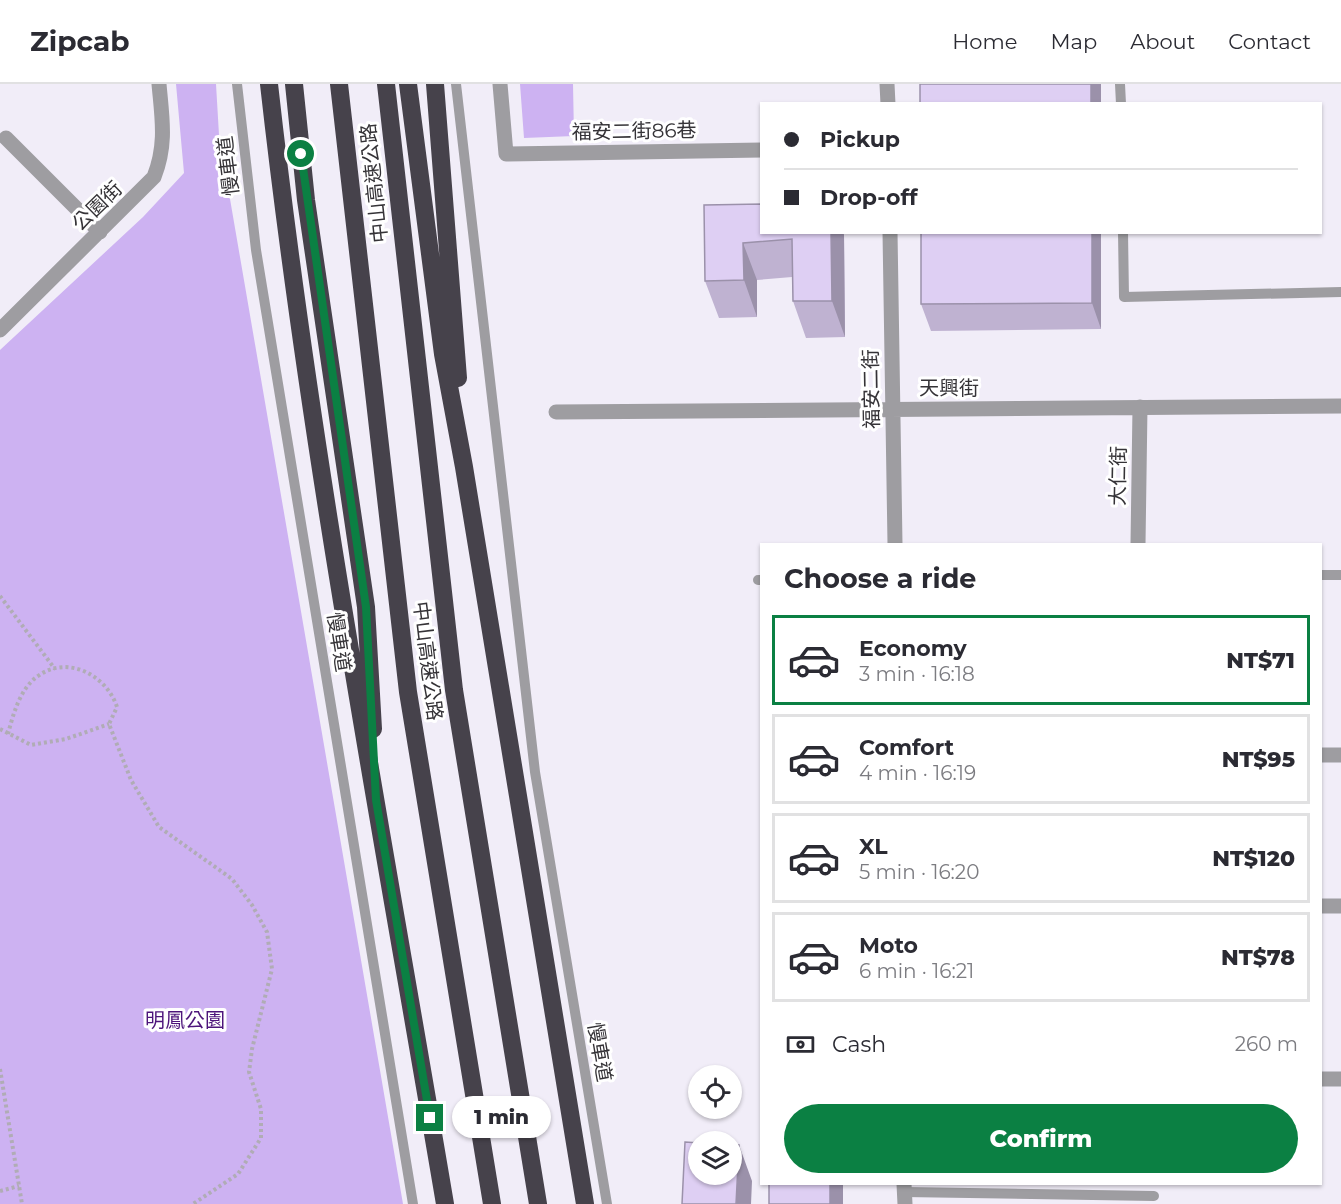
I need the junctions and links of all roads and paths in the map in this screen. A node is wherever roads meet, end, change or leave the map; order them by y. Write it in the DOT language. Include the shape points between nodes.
graph roads {
  1 [pos="159,84"];
  2 [pos="237,84"];
  3 [pos="269,84"];
  4 [pos="294,84"];
  5 [pos="339,84"];
  6 [pos="386,84"];
  7 [pos="408,84"];
  8 [pos="435,84"];
  9 [pos="456,84"];
  10 [pos="500,84"];
  11 [pos="887,84"];
  12 [pos="1120,84"];
  13 [pos="888,102"];
  14 [pos="1121,102"];
  15 [pos="6,138"];
  16 [pos="760,150"];
  17 [pos="100,232"];
  18 [pos="890,234"];
  19 [pos="1123,234"];
  20 [pos="1341,292"];
  21 [pos="0,330"];
  22 [pos="1341,406"];
  23 [pos="1140,407"];
  24 [pos="892,409"];
  25 [pos="556,412"];
  26 [pos="465,467"];
  27 [pos="895,543"];
  28 [pos="1138,543"];
  29 [pos="1322,575"];
  30 [pos="1341,575"];
  31 [pos="0,596"];
  32 [pos="55,669"];
  33 [pos="109,724"];
  34 [pos="0,729"];
  35 [pos="8,734"];
  36 [pos="1322,755"];
  37 [pos="1341,755"];
  38 [pos="376,800"];
  39 [pos="1322,906"];
  40 [pos="1341,906"];
  41 [pos="0,1070"];
  42 [pos="1322,1079"];
  43 [pos="1341,1079"];
  44 [pos="19,1186"];
  45 [pos="0,1191"];
  46 [pos="904,1193"];
  47 [pos="1154,1196"];
  48 [pos="22,1204"];
  49 [pos="193,1204"];
  50 [pos="413,1204"];
  51 [pos="445,1204"];
  52 [pos="492,1204"];
  53 [pos="538,1204"];
  54 [pos="585,1204"];
  55 [pos="607,1204"];
  1 -- 17 [label="street, 公園街" via="163,156 154,177"];
  2 -- 50 [label="lane, 慢車道" via="256,250"];
  3 -- 38 [label="highway" via="289,262"];
  4 -- 38 [label="highway" via="306,200 366,607"];
  5 -- 52 [label="highway, 中山高速公路" via="408,692"];
  6 -- 53 [label="highway, 中山高速公路" via="454,690"];
  7 -- 26 [label="highway" via="443,354"];
  8 -- 26 [label="highway"];
  9 -- 55 [label="lane, 慢車道" via="534,772"];
  10 -- 16 [label="street, 福安二街86巷" via="506,154"];
  11 -- 13 [label="street"];
  12 -- 14 [label="lane"];
  15 -- 17 [label="street"];
  17 -- 21 [label="street, 公園街"];
  18 -- 24 [label="street, 福安二街"];
  19 -- 20 [label="lane" via="1124,297"];
  22 -- 23 [label="street, 天興街"];
  23 -- 24 [label="street, 天興街"];
  23 -- 28 [label="street, 大仁街"];
  24 -- 25 [label="street, 天興街"];
  24 -- 27 [label="street, 福安二街"];
  26 -- 54 [label="highway"];
  29 -- 30 [label="lane"];
  31 -- 32 [label="path"];
  32 -- 33 [label="path" via="82,669 102,680 117,707"];
  32 -- 35 [label="path" via="37,676 28,687 16,706"];
  33 -- 35 [label="path" via="66,739 31,745"];
  33 -- 49 [label="path" via="131,780 159,827 232,879 267,932 272,969 249,1072 261,1109 261,1138 238,1174"];
  34 -- 35 [label="path"];
  36 -- 37 [label="street"];
  38 -- 51 [label="highway"];
  39 -- 40 [label="street"];
  41 -- 44 [label="path"];
  42 -- 43 [label="street"];
  44 -- 45 [label="path"];
  44 -- 48 [label="path"];
  46 -- 47 [label="lane"];
}
